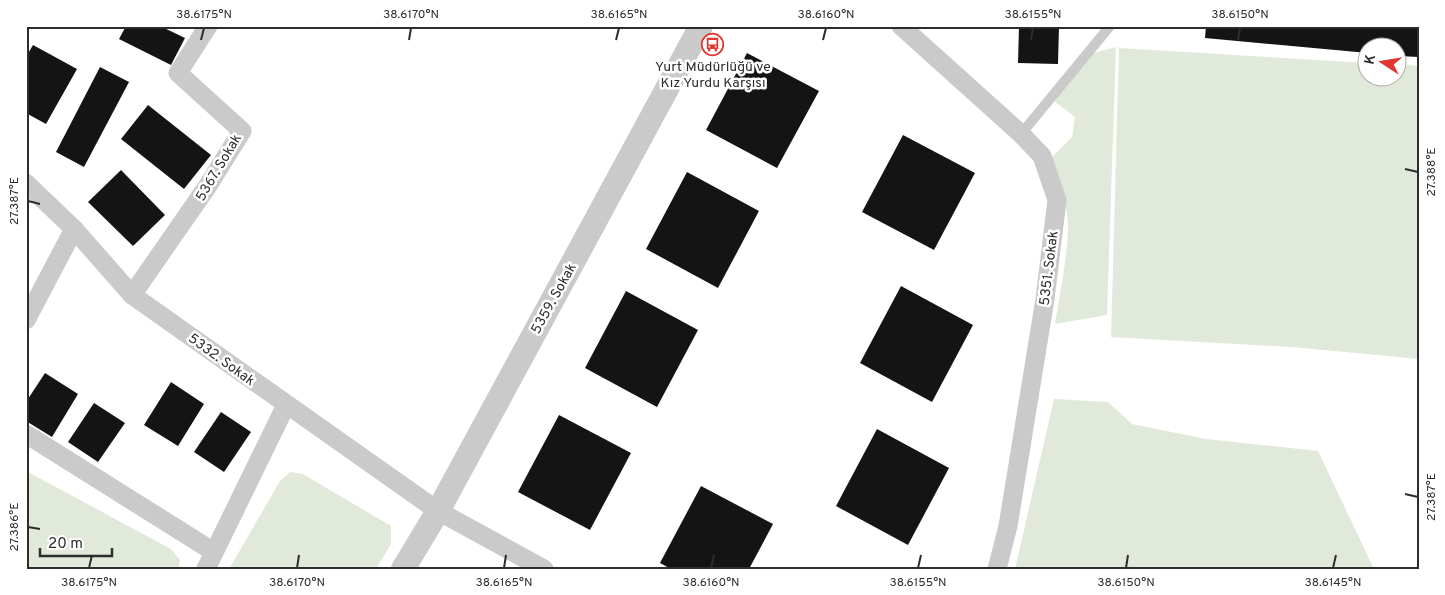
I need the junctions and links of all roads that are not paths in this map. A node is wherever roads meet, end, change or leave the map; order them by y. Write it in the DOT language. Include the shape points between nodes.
graph roads {
  1 [pos="208,26"];
  2 [pos="701,26"];
  3 [pos="901,26"];
  4 [pos="1110,26"];
  5 [pos="1021,134"];
  6 [pos="26,183"];
  7 [pos="74,230"];
  8 [pos="132,295"];
  9 [pos="26,320"];
  10 [pos="286,405"];
  11 [pos="26,434"];
  12 [pos="438,511"];
  13 [pos="210,560"];
  14 [pos="403,569"];
  15 [pos="544,569"];
  16 [pos="997,569"];
  1 -- 8 [label="street, 5367. Sokak" via="178,73 242,131"];
  2 -- 12 [label="street, 5359. Sokak"];
  3 -- 5 [label="street, 5351. Sokak"];
  4 -- 5 [label="lane"];
  5 -- 16 [label="street, 5351. Sokak" via="1042,156 1056,200 1045,299 1013,498"];
  6 -- 7 [label="street, 5332. Sokak"];
  7 -- 8 [label="street, 5332. Sokak"];
  7 -- 9 [label="street"];
  8 -- 10 [label="street, 5332. Sokak"];
  10 -- 12 [label="street, 5332. Sokak"];
  10 -- 13 [label="street"];
  11 -- 13 [label="street"];
  12 -- 14 [label="street, 5359. Sokak"];
  12 -- 15 [label="street, 5332. Sokak"];
}
